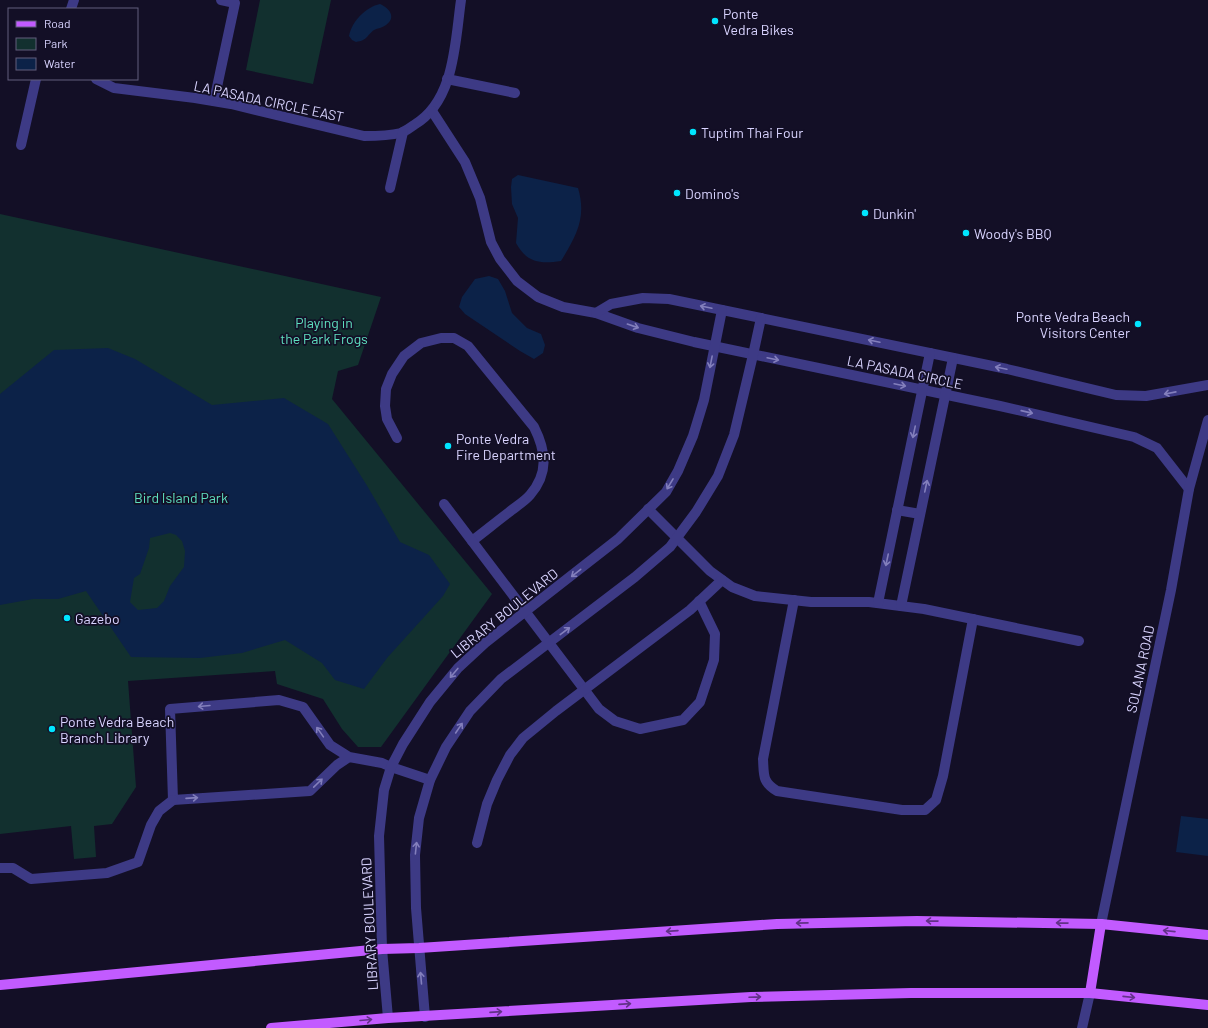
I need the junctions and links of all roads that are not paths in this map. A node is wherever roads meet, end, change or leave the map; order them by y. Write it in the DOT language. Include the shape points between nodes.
graph roads {
  1 [pos="220,0"];
  2 [pos="461,0"];
  3 [pos="36,80"];
  4 [pos="98,80"];
  5 [pos="447,80"];
  6 [pos="515,93"];
  7 [pos="214,101"];
  8 [pos="432,111"];
  9 [pos="402,132"];
  10 [pos="21,145"];
  11 [pos="390,188"];
  12 [pos="722,310"];
  13 [pos="596,313"];
  14 [pos="761,318"];
  15 [pos="714,347"];
  16 [pos="930,353"];
  17 [pos="753,355"];
  18 [pos="953,358"];
  19 [pos="1208,385"];
  20 [pos="922,390"];
  21 [pos="945,395"];
  22 [pos="1208,424"];
  23 [pos="396,438"];
  24 [pos="1190,490"];
  25 [pos="444,504"];
  26 [pos="648,510"];
  27 [pos="897,510"];
  28 [pos="920,514"];
  29 [pos="676,539"];
  30 [pos="472,541"];
  31 [pos="722,580"];
  32 [pos="794,600"];
  33 [pos="699,601"];
  34 [pos="878,604"];
  35 [pos="901,606"];
  36 [pos="525,612"];
  37 [pos="973,619"];
  38 [pos="1079,641"];
  39 [pos="550,642"];
  40 [pos="585,689"];
  41 [pos="349,757"];
  42 [pos="391,767"];
  43 [pos="430,780"];
  44 [pos="173,800"];
  45 [pos="477,843"];
  46 [pos="0,868"];
  47 [pos="1101,924"];
  48 [pos="1208,935"];
  49 [pos="419,948"];
  50 [pos="382,949"];
  51 [pos="0,985"];
  52 [pos="1090,993"];
  53 [pos="1208,1005"];
  54 [pos="424,1017"];
  55 [pos="388,1018"];
  56 [pos="271,1028"];
  57 [pos="1082,1028"];
  1 -- 7 [label="street" via="235,3"];
  2 -- 5 [label="street, LA PASADA CIRCLE EAST"];
  3 -- 10 [label="street"];
  4 -- 7 [label="street, LA PASADA CIRCLE EAST" via="114,88"];
  5 -- 6 [label="street"];
  5 -- 8 [label="street, LA PASADA CIRCLE EAST" via="443,93"];
  7 -- 9 [label="street, LA PASADA CIRCLE EAST" via="364,136"];
  8 -- 9 [label="street, LA PASADA CIRCLE EAST"];
  8 -- 13 [label="street, LA PASADA CIRCLE" via="465,162 480,198 491,242 517,281 538,297 563,307"];
  9 -- 11 [label="street"];
  12 -- 13 [label="street, LA PASADA CIRCLE, one-way" via="669,299 644,298 611,304"];
  12 -- 14 [label="street, LA PASADA CIRCLE"];
  12 -- 15 [label="street, LIBRARY BOULEVARD"];
  13 -- 15 [label="street, LA PASADA CIRCLE, one-way" via="638,328"];
  16 -- 14 [label="street, LA PASADA CIRCLE, one-way"];
  14 -- 17 [label="street"];
  15 -- 17 [label="street, LA PASADA CIRCLE"];
  15 -- 26 [label="street, LIBRARY BOULEVARD, one-way" via="704,400 693,436 666,492"];
  16 -- 18 [label="street, LA PASADA CIRCLE"];
  16 -- 20 [label="street"];
  17 -- 20 [label="street, LA PASADA CIRCLE, one-way"];
  17 -- 29 [label="street" via="734,435 718,476"];
  19 -- 18 [label="street, LA PASADA CIRCLE, one-way" via="1146,396 1116,395"];
  18 -- 21 [label="street"];
  20 -- 21 [label="street, LA PASADA CIRCLE"];
  20 -- 27 [label="street, one-way"];
  21 -- 24 [label="street, LA PASADA CIRCLE, one-way" via="1134,437 1157,448"];
  28 -- 21 [label="street, one-way"];
  22 -- 24 [label="street, SOLANA ROAD"];
  23 -- 30 [label="street" via="387,419 385,406 386,388 392,374 404,356 421,343 441,338 454,338 468,346 534,427 541,441 544,458 543,471 537,484 530,496"];
  24 -- 47 [label="street, SOLANA ROAD"];
  25 -- 30 [label="street"];
  26 -- 29 [label="street"];
  26 -- 36 [label="street, LIBRARY BOULEVARD, one-way" via="618,540"];
  27 -- 28 [label="street"];
  27 -- 34 [label="street, one-way"];
  28 -- 35 [label="street"];
  29 -- 31 [label="street"];
  39 -- 29 [label="street, one-way" via="635,577"];
  30 -- 36 [label="street"];
  31 -- 32 [label="street" via="755,596"];
  31 -- 33 [label="street"];
  32 -- 34 [label="street"];
  32 -- 37 [label="street" via="763,759 764,779 777,791 902,810 925,810 936,800 943,776"];
  33 -- 40 [label="street"];
  33 -- 40 [label="street" via="715,634 714,660 700,702 683,720 640,730 615,721 599,709"];
  34 -- 35 [label="street"];
  35 -- 37 [label="street"];
  36 -- 39 [label="street"];
  36 -- 42 [label="street, LIBRARY BOULEVARD, one-way" via="458,668 430,702"];
  37 -- 38 [label="street"];
  39 -- 40 [label="street"];
  43 -- 39 [label="street, one-way" via="446,747 470,711 501,679"];
  40 -- 45 [label="street" via="523,738 510,755 487,804"];
  41 -- 42 [label="street" via="382,762"];
  44 -- 41 [label="street, one-way" via="310,791"];
  41 -- 44 [label="street, one-way" via="330,745 303,708 279,700 170,709"];
  42 -- 43 [label="street"];
  42 -- 50 [label="street, LIBRARY BOULEVARD" via="384,790 379,836"];
  49 -- 43 [label="street, one-way" via="415,855 419,818"];
  44 -- 46 [label="street" via="159,811 151,825 138,862 107,873 31,879 13,868"];
  48 -- 47 [label="main road, one-way"];
  47 -- 49 [label="main road, one-way" via="917,921 777,924"];
  47 -- 52 [label="main road"];
  49 -- 50 [label="main road"];
  54 -- 49 [label="street, one-way"];
  50 -- 51 [label="main road"];
  50 -- 55 [label="street, LIBRARY BOULEVARD"];
  52 -- 53 [label="main road, one-way"];
  54 -- 52 [label="main road, one-way" via="751,997 911,993"];
  52 -- 57 [label="street"];
  54 -- 55 [label="main road"];
  56 -- 55 [label="main road, one-way"];
}
